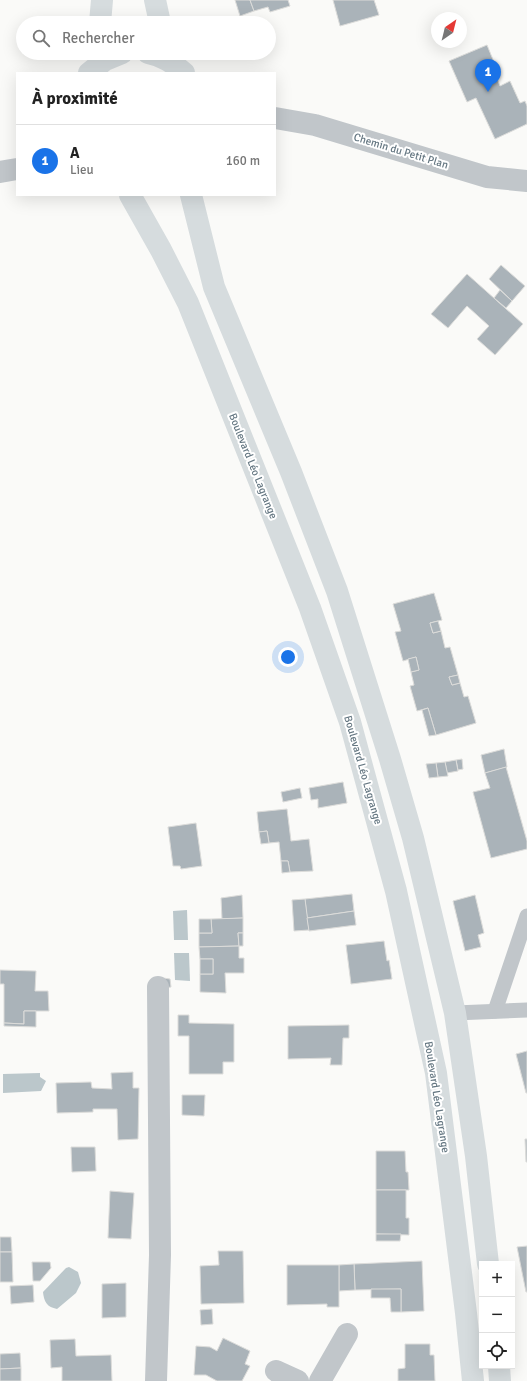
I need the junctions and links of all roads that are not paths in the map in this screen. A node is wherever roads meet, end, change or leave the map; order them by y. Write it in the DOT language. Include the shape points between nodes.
graph roads {
  1 [pos="102,0"];
  2 [pos="155,0"];
  3 [pos="101,16"];
  4 [pos="158,16"];
  5 [pos="105,60"];
  6 [pos="92,66"];
  7 [pos="276,118"];
  8 [pos="527,181"];
  9 [pos="131,196"];
  10 [pos="191,196"];
  11 [pos="527,916"];
  12 [pos="158,987"];
  13 [pos="527,1010"];
  14 [pos="495,1011"];
  15 [pos="455,1013"];
  16 [pos="488,1261"];
  17 [pos="347,1334"];
  18 [pos="499,1369"];
  19 [pos="276,1371"];
  20 [pos="156,1381"];
  21 [pos="298,1381"];
  22 [pos="320,1381"];
  23 [pos="472,1381"];
  24 [pos="500,1381"];
  1 -- 3 [label="main road"];
  2 -- 4 [label="main road"];
  5 -- 6 [label="main road"];
  7 -- 8 [label="street, Chemin du Petit Plan" via="315,125 487,177"];
  9 -- 23 [label="main road, Boulevard Léo Lagrange" via="188,302 310,608 350,722 396,891 436,1073"];
  10 -- 15 [label="main road" via="214,287 337,591 413,838"];
  11 -- 14 [label="lane"];
  12 -- 20 [label="street" via="160,1255"];
  13 -- 14 [label="lane"];
  14 -- 15 [label="lane"];
  15 -- 16 [label="main road" via="476,1156"];
  17 -- 22 [label="street"];
  18 -- 24 [label="main road"];
  19 -- 21 [label="street"];
}
